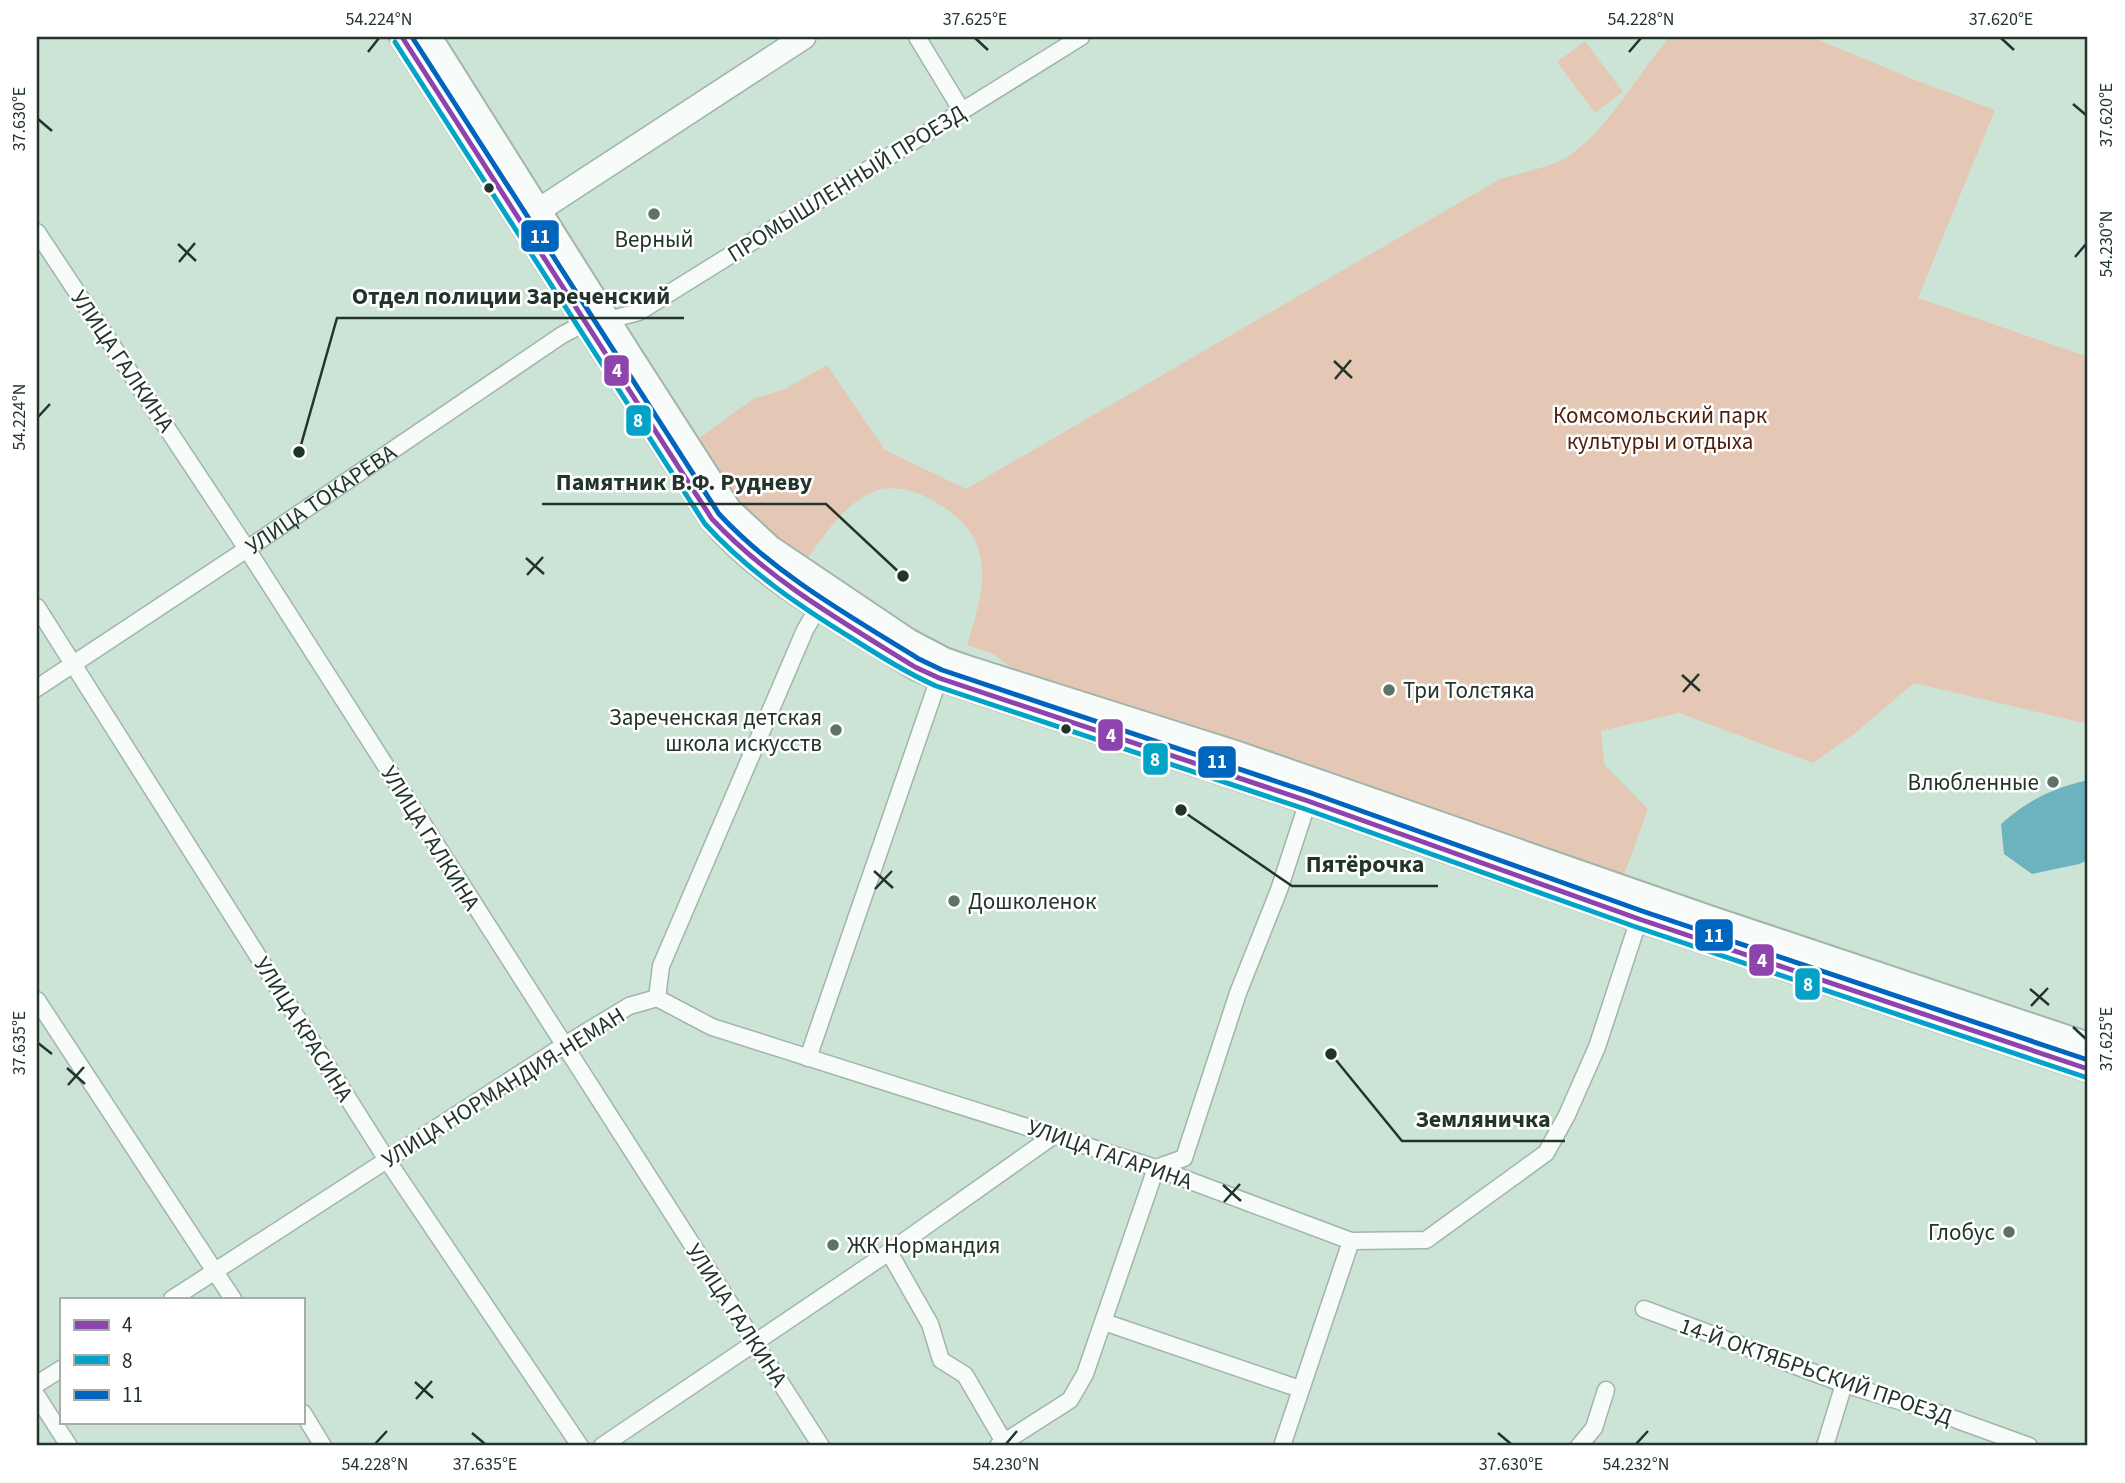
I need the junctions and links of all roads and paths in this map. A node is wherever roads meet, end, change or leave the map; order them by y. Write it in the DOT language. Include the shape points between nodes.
graph roads {
  1 [pos="402,37"];
  2 [pos="429,37"];
  3 [pos="804,37"];
  4 [pos="917,37"];
  5 [pos="1081,37"];
  6 [pos="962,111"];
  7 [pos="530,216"];
  8 [pos="37,232"];
  9 [pos="596,322"];
  10 [pos="247,549"];
  11 [pos="819,606"];
  12 [pos="37,607"];
  13 [pos="73,664"];
  14 [pos="941,669"];
  15 [pos="37,688"];
  16 [pos="1308,801"];
  17 [pos="1639,919"];
  18 [pos="657,998"];
  19 [pos="37,1000"];
  20 [pos="2088,1045"];
  21 [pos="563,1046"];
  22 [pos="808,1058"];
  23 [pos="2088,1069"];
  24 [pos="1053,1136"];
  25 [pos="387,1160"];
  26 [pos="1156,1168"];
  27 [pos="1351,1241"];
  28 [pos="890,1252"];
  29 [pos="216,1272"];
  30 [pos="174,1298"];
  31 [pos="232,1298"];
  32 [pos="1644,1309"];
  33 [pos="1104,1322"];
  34 [pos="755,1343"];
  35 [pos="60,1370"];
  36 [pos="37,1384"];
  37 [pos="1844,1384"];
  38 [pos="1300,1389"];
  39 [pos="1606,1390"];
  40 [pos="37,1396"];
  41 [pos="304,1415"];
  42 [pos="1001,1444"];
  43 [pos="69,1446"];
  44 [pos="323,1446"];
  45 [pos="580,1446"];
  46 [pos="602,1446"];
  47 [pos="821,1446"];
  48 [pos="1282,1446"];
  49 [pos="1579,1446"];
  50 [pos="1825,1446"];
  51 [pos="2029,1446"];
  1 -- 7 [label="main road"];
  2 -- 7 [label="main road"];
  3 -- 7 [label="street"];
  4 -- 6 [label="street"];
  5 -- 6 [label="street, ПРОМЫШЛЕННЫЙ ПРОЕЗД"];
  6 -- 9 [label="street, ПРОМЫШЛЕННЫЙ ПРОЕЗД" via="639,312"];
  7 -- 9 [label="main road"];
  8 -- 10 [label="street, УЛИЦА ГАЛКИНА"];
  9 -- 10 [label="street, УЛИЦА ТОКАРЕВА" via="562,335"];
  9 -- 11 [label="main road" via="712,519 761,567"];
  9 -- 14 [label="main road" via="744,526 781,556 908,640"];
  10 -- 13 [label="street, УЛИЦА ТОКАРЕВА"];
  10 -- 21 [label="street, УЛИЦА ГАЛКИНА"];
  11 -- 14 [label="main road" via="915,667"];
  11 -- 18 [label="street" via="661,966"];
  12 -- 13 [label="street, УЛИЦА КРАСИНА"];
  13 -- 15 [label="street, УЛИЦА ТОКАРЕВА"];
  13 -- 25 [label="street, УЛИЦА КРАСИНА"];
  14 -- 16 [label="main road"];
  14 -- 20 [label="main road" via="1040,693 1238,754"];
  14 -- 22 [label="street"];
  16 -- 17 [label="main road"];
  16 -- 26 [label="street" via="1184,1158"];
  17 -- 23 [label="main road"];
  17 -- 27 [label="street, УЛИЦА ГАГАРИНА" via="1597,1047 1546,1153 1426,1240"];
  18 -- 21 [label="street, УЛИЦА НОРМАНДИЯ-НЕМАН" via="629,1006"];
  18 -- 22 [label="street, УЛИЦА ГАГАРИНА" via="712,1027"];
  19 -- 29 [label="street"];
  21 -- 25 [label="street, УЛИЦА НОРМАНДИЯ-НЕМАН"];
  21 -- 34 [label="street, УЛИЦА ГАЛКИНА"];
  22 -- 24 [label="street, УЛИЦА ГАГАРИНА"];
  24 -- 26 [label="street, УЛИЦА ГАГАРИНА"];
  24 -- 28 [label="street"];
  25 -- 29 [label="street, УЛИЦА НОРМАНДИЯ-НЕМАН"];
  25 -- 45 [label="street, УЛИЦА КРАСИНА"];
  26 -- 27 [label="street, УЛИЦА ГАГАРИНА"];
  26 -- 33 [label="street"];
  27 -- 38 [label="street"];
  28 -- 34 [label="street"];
  28 -- 42 [label="street" via="929,1324 942,1360 965,1375"];
  29 -- 30 [label="street, УЛИЦА НОРМАНДИЯ-НЕМАН"];
  29 -- 31 [label="street"];
  32 -- 37 [label="street, 14-Й ОКТЯБРЬСКИЙ ПРОЕЗД"];
  33 -- 38 [label="street"];
  33 -- 42 [label="street" via="1070,1400"];
  34 -- 46 [label="street"];
  34 -- 47 [label="street, УЛИЦА ГАЛКИНА"];
  35 -- 36 [label="street"];
  37 -- 50 [label="street"];
  37 -- 51 [label="street, 14-Й ОКТЯБРЬСКИЙ ПРОЕЗД"];
  38 -- 48 [label="street"];
  39 -- 49 [label="street" via="1594,1428"];
  40 -- 43 [label="street"];
  41 -- 44 [label="street"];
}
